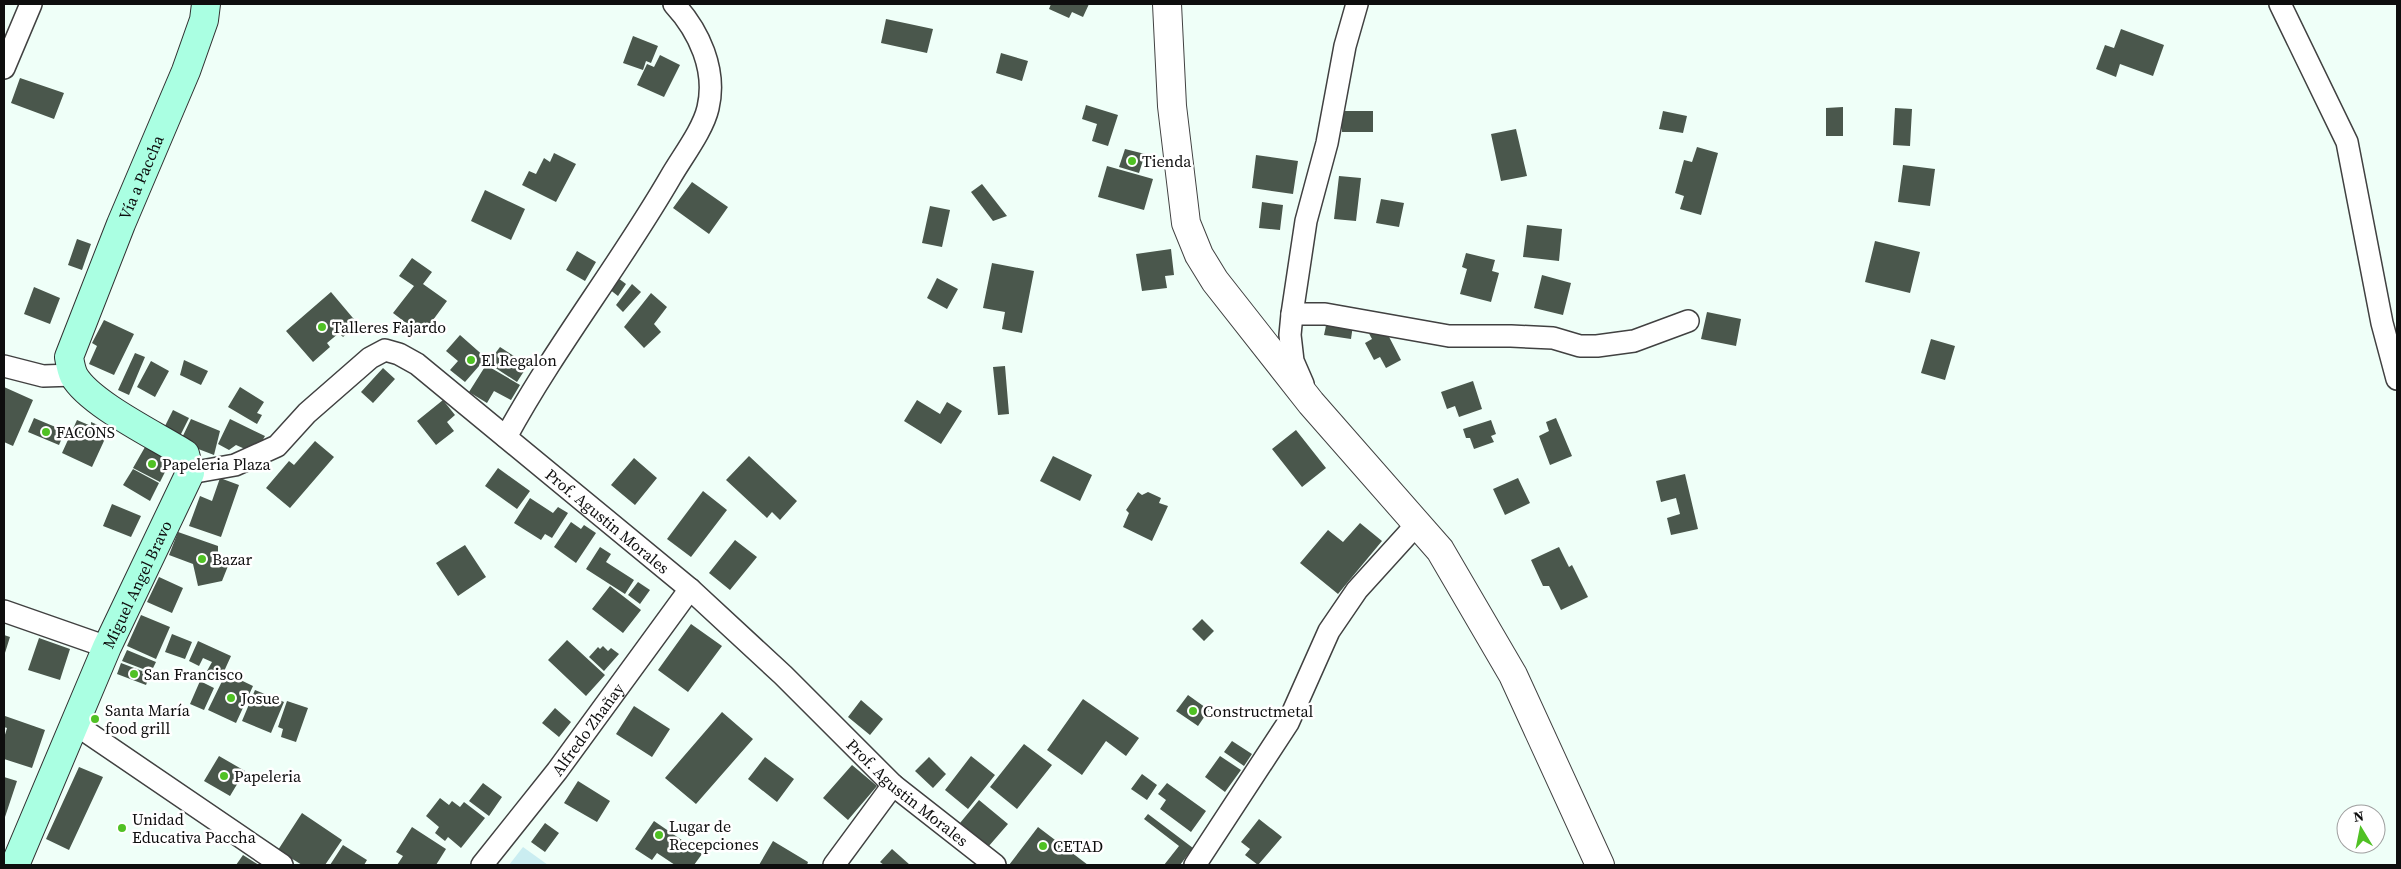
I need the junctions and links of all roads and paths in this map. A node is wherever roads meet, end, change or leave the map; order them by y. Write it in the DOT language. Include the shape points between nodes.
graph roads {
  1 [pos="30,4"];
  2 [pos="206,4"];
  3 [pos="674,4"];
  4 [pos="1167,4"];
  5 [pos="1357,4"];
  6 [pos="2280,4"];
  7 [pos="4,68"];
  8 [pos="1292,314"];
  9 [pos="1688,321"];
  10 [pos="72,363"];
  11 [pos="4,366"];
  12 [pos="2397,379"];
  13 [pos="1311,403"];
  14 [pos="506,437"];
  15 [pos="190,473"];
  16 [pos="1416,525"];
  17 [pos="690,589"];
  18 [pos="4,611"];
  19 [pos="107,647"];
  20 [pos="75,724"];
  21 [pos="893,785"];
  22 [pos="15,865"];
  23 [pos="282,865"];
  24 [pos="482,865"];
  25 [pos="834,865"];
  26 [pos="995,865"];
  27 [pos="1195,865"];
  28 [pos="1600,865"];
  1 -- 7 [label="street"];
  2 -- 10 [label="main road, Vía a Paccha" via="204,20 186,70"];
  3 -- 14 [label="street" via="701,44 708,67 710,91 704,118 650,214 526,400"];
  4 -- 13 [label="street" via="1172,106 1186,223 1215,282"];
  5 -- 8 [label="street" via="1345,46 1327,143 1306,221"];
  6 -- 12 [label="street" via="2347,142 2382,322"];
  8 -- 9 [label="street" via="1325,314 1449,336 1553,338 1580,346 1634,341"];
  8 -- 13 [label="street" via="1293,361"];
  10 -- 11 [label="street" via="43,376"];
  10 -- 15 [label="main road" via="81,385 103,403 185,454"];
  13 -- 16 [label="street"];
  14 -- 15 [label="street, Prof. Agustin Morales" via="417,364 385,350 370,358 307,414 277,446 235,465"];
  14 -- 17 [label="street, Prof. Agustin Morales"];
  15 -- 19 [label="main road, Miguel Angel Bravo"];
  16 -- 27 [label="street" via="1356,590 1333,624 1288,723"];
  16 -- 28 [label="street" via="1440,550 1513,675"];
  17 -- 21 [label="street, Prof. Agustin Morales" via="783,675"];
  17 -- 24 [label="street, Alfredo Zhañay"];
  18 -- 19 [label="street"];
  19 -- 20 [label="main road, Miguel Angel Bravo"];
  20 -- 22 [label="main road, Miguel Angel Bravo"];
  20 -- 23 [label="street"];
  21 -- 25 [label="street"];
  21 -- 26 [label="street, Prof. Agustin Morales"];
}
